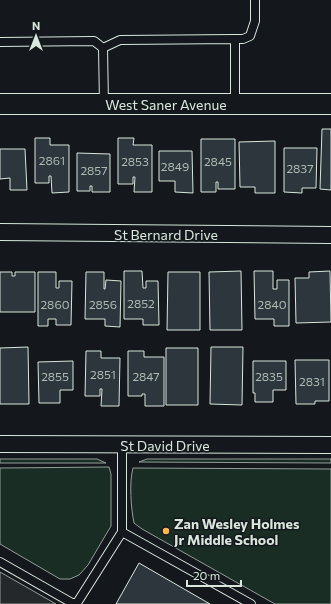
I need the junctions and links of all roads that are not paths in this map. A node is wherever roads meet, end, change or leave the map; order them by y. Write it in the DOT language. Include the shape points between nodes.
graph roads {
  1 [pos="254,0"];
  2 [pos="235,39"];
  3 [pos="0,42"];
  4 [pos="103,48"];
  5 [pos="0,104"];
  6 [pos="104,104"];
  7 [pos="235,104"];
  8 [pos="331,104"];
  9 [pos="0,232"];
  10 [pos="331,235"];
  11 [pos="0,444"];
  12 [pos="122,444"];
  13 [pos="331,445"];
  14 [pos="122,532"];
  15 [pos="0,562"];
  16 [pos="252,604"];
  1 -- 2 [label="lane" via="254,21 250,36"];
  2 -- 4 [label="lane" via="120,40"];
  2 -- 7 [label="lane"];
  3 -- 4 [label="lane" via="94,41"];
  4 -- 6 [label="lane"];
  5 -- 6 [label="street, West Saner Avenue"];
  6 -- 7 [label="street, West Saner Avenue"];
  7 -- 8 [label="street, West Saner Avenue"];
  9 -- 10 [label="street, St Bernard Drive"];
  11 -- 12 [label="street, St David Drive"];
  12 -- 13 [label="street, St David Drive"];
  12 -- 14 [label="lane"];
  14 -- 15 [label="lane" via="77,603 72,603"];
  14 -- 16 [label="lane"];
}
